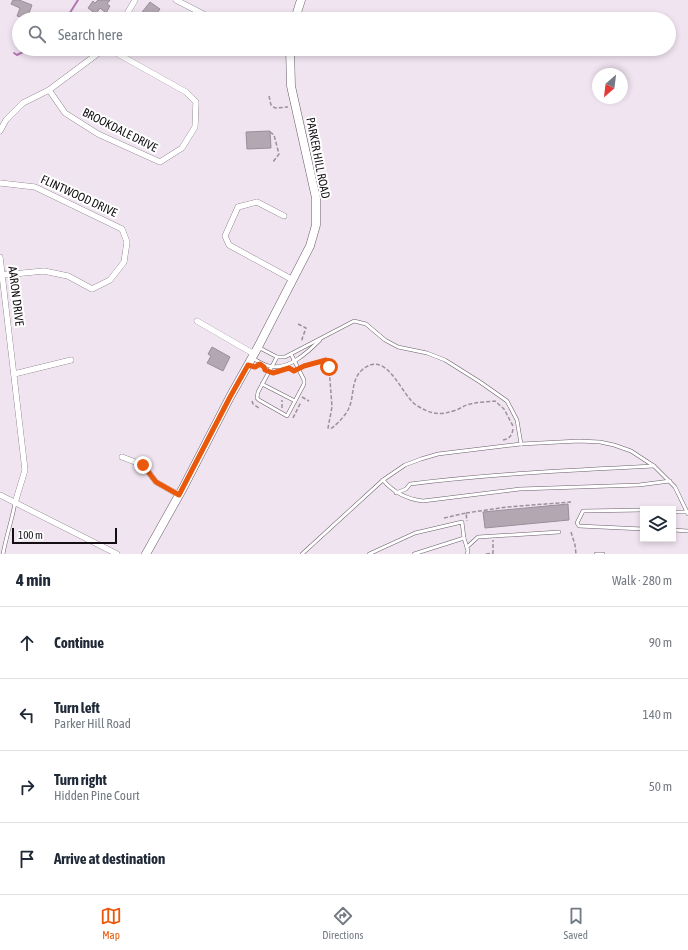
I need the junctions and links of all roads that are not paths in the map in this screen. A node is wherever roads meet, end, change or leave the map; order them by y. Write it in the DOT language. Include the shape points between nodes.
graph roads {
  1 [pos="135,0"];
  2 [pos="176,0"];
  3 [pos="301,0"];
  4 [pos="128,12"];
  5 [pos="199,12"];
  6 [pos="297,12"];
  7 [pos="95,56"];
  8 [pos="122,56"];
  9 [pos="290,56"];
  10 [pos="49,90"];
  11 [pos="0,131"];
  12 [pos="0,183"];
  13 [pos="284,216"];
  14 [pos="0,257"];
  15 [pos="3,275"];
  16 [pos="293,280"];
  17 [pos="197,321"];
  18 [pos="321,339"];
  19 [pos="255,353"];
  20 [pos="291,354"];
  21 [pos="277,357"];
  22 [pos="71,360"];
  23 [pos="295,361"];
  24 [pos="272,366"];
  25 [pos="14,374"];
  26 [pos="262,384"];
  27 [pos="295,401"];
  28 [pos="521,444"];
  29 [pos="122,457"];
  30 [pos="654,466"];
  31 [pos="383,480"];
  32 [pos="670,481"];
  33 [pos="396,493"];
  34 [pos="0,495"];
  35 [pos="179,495"];
  36 [pos="15,503"];
  37 [pos="640,510"];
  38 [pos="676,512"];
  39 [pos="688,513"];
  40 [pos="640,529"];
  41 [pos="676,530"];
  42 [pos="688,531"];
  43 [pos="559,532"];
  44 [pos="464,538"];
  45 [pos="466,547"];
  46 [pos="3,554"];
  47 [pos="117,554"];
  48 [pos="146,554"];
  49 [pos="302,554"];
  50 [pos="369,554"];
  51 [pos="414,554"];
  52 [pos="467,554"];
  53 [pos="596,554"];
  54 [pos="603,554"];
  1 -- 4 [label="street"];
  2 -- 5 [label="street"];
  3 -- 6 [label="street"];
  7 -- 10 [label="street"];
  8 -- 10 [label="street, BROOKDALE DRIVE" via="186,92 196,102 195,127 182,148 160,162 98,134 66,113"];
  9 -- 16 [label="street, PARKER HILL ROAD" via="291,86 316,198 316,225 310,246"];
  10 -- 11 [label="street" via="23,103 6,120"];
  12 -- 15 [label="street, FLINTWOOD DRIVE" via="35,186 122,228 127,242 124,262 110,280 92,289 68,276 44,271"];
  13 -- 16 [label="street" via="257,202 238,207 225,236 229,245"];
  14 -- 15 [label="street, AARON DRIVE"];
  15 -- 25 [label="street, AARON DRIVE"];
  16 -- 19 [label="street, PARKER HILL ROAD"];
  17 -- 19 [label="street"];
  18 -- 20 [label="lane"];
  18 -- 23 [label="lane"];
  18 -- 28 [label="lane" via="354,321 366,324 385,340 398,346 445,360 506,401 516,420"];
  19 -- 21 [label="lane"];
  19 -- 24 [label="lane"];
  19 -- 35 [label="street, PARKER HILL ROAD"];
  20 -- 21 [label="lane"];
  20 -- 23 [label="lane"];
  21 -- 24 [label="lane"];
  22 -- 25 [label="street"];
  23 -- 24 [label="lane" via="285,366"];
  23 -- 27 [label="lane" via="304,380"];
  24 -- 26 [label="lane"];
  25 -- 36 [label="street, AARON DRIVE" via="25,470"];
  26 -- 27 [label="lane"];
  26 -- 27 [label="lane" via="257,398 287,416"];
  28 -- 30 [label="lane" via="600,442 631,451"];
  28 -- 31 [label="lane" via="438,454 405,465"];
  29 -- 35 [label="street" via="143,465 156,482"];
  30 -- 32 [label="lane"];
  30 -- 33 [label="lane" via="442,480 410,484 406,489"];
  31 -- 33 [label="lane"];
  31 -- 49 [label="lane"];
  32 -- 33 [label="lane" via="639,485 520,489 423,501"];
  32 -- 39 [label="lane"];
  34 -- 36 [label="street"];
  35 -- 48 [label="street, PARKER HILL ROAD"];
  36 -- 46 [label="lane"];
  36 -- 47 [label="street"];
  37 -- 40 [label="lane" via="583,511 577,524"];
  38 -- 39 [label="lane"];
  41 -- 42 [label="lane"];
  43 -- 45 [label="lane" via="478,537"];
  44 -- 45 [label="lane"];
  44 -- 50 [label="lane" via="462,522 415,533"];
  44 -- 51 [label="lane"];
  45 -- 52 [label="lane"];
  53 -- 54 [label="lane"];
}
